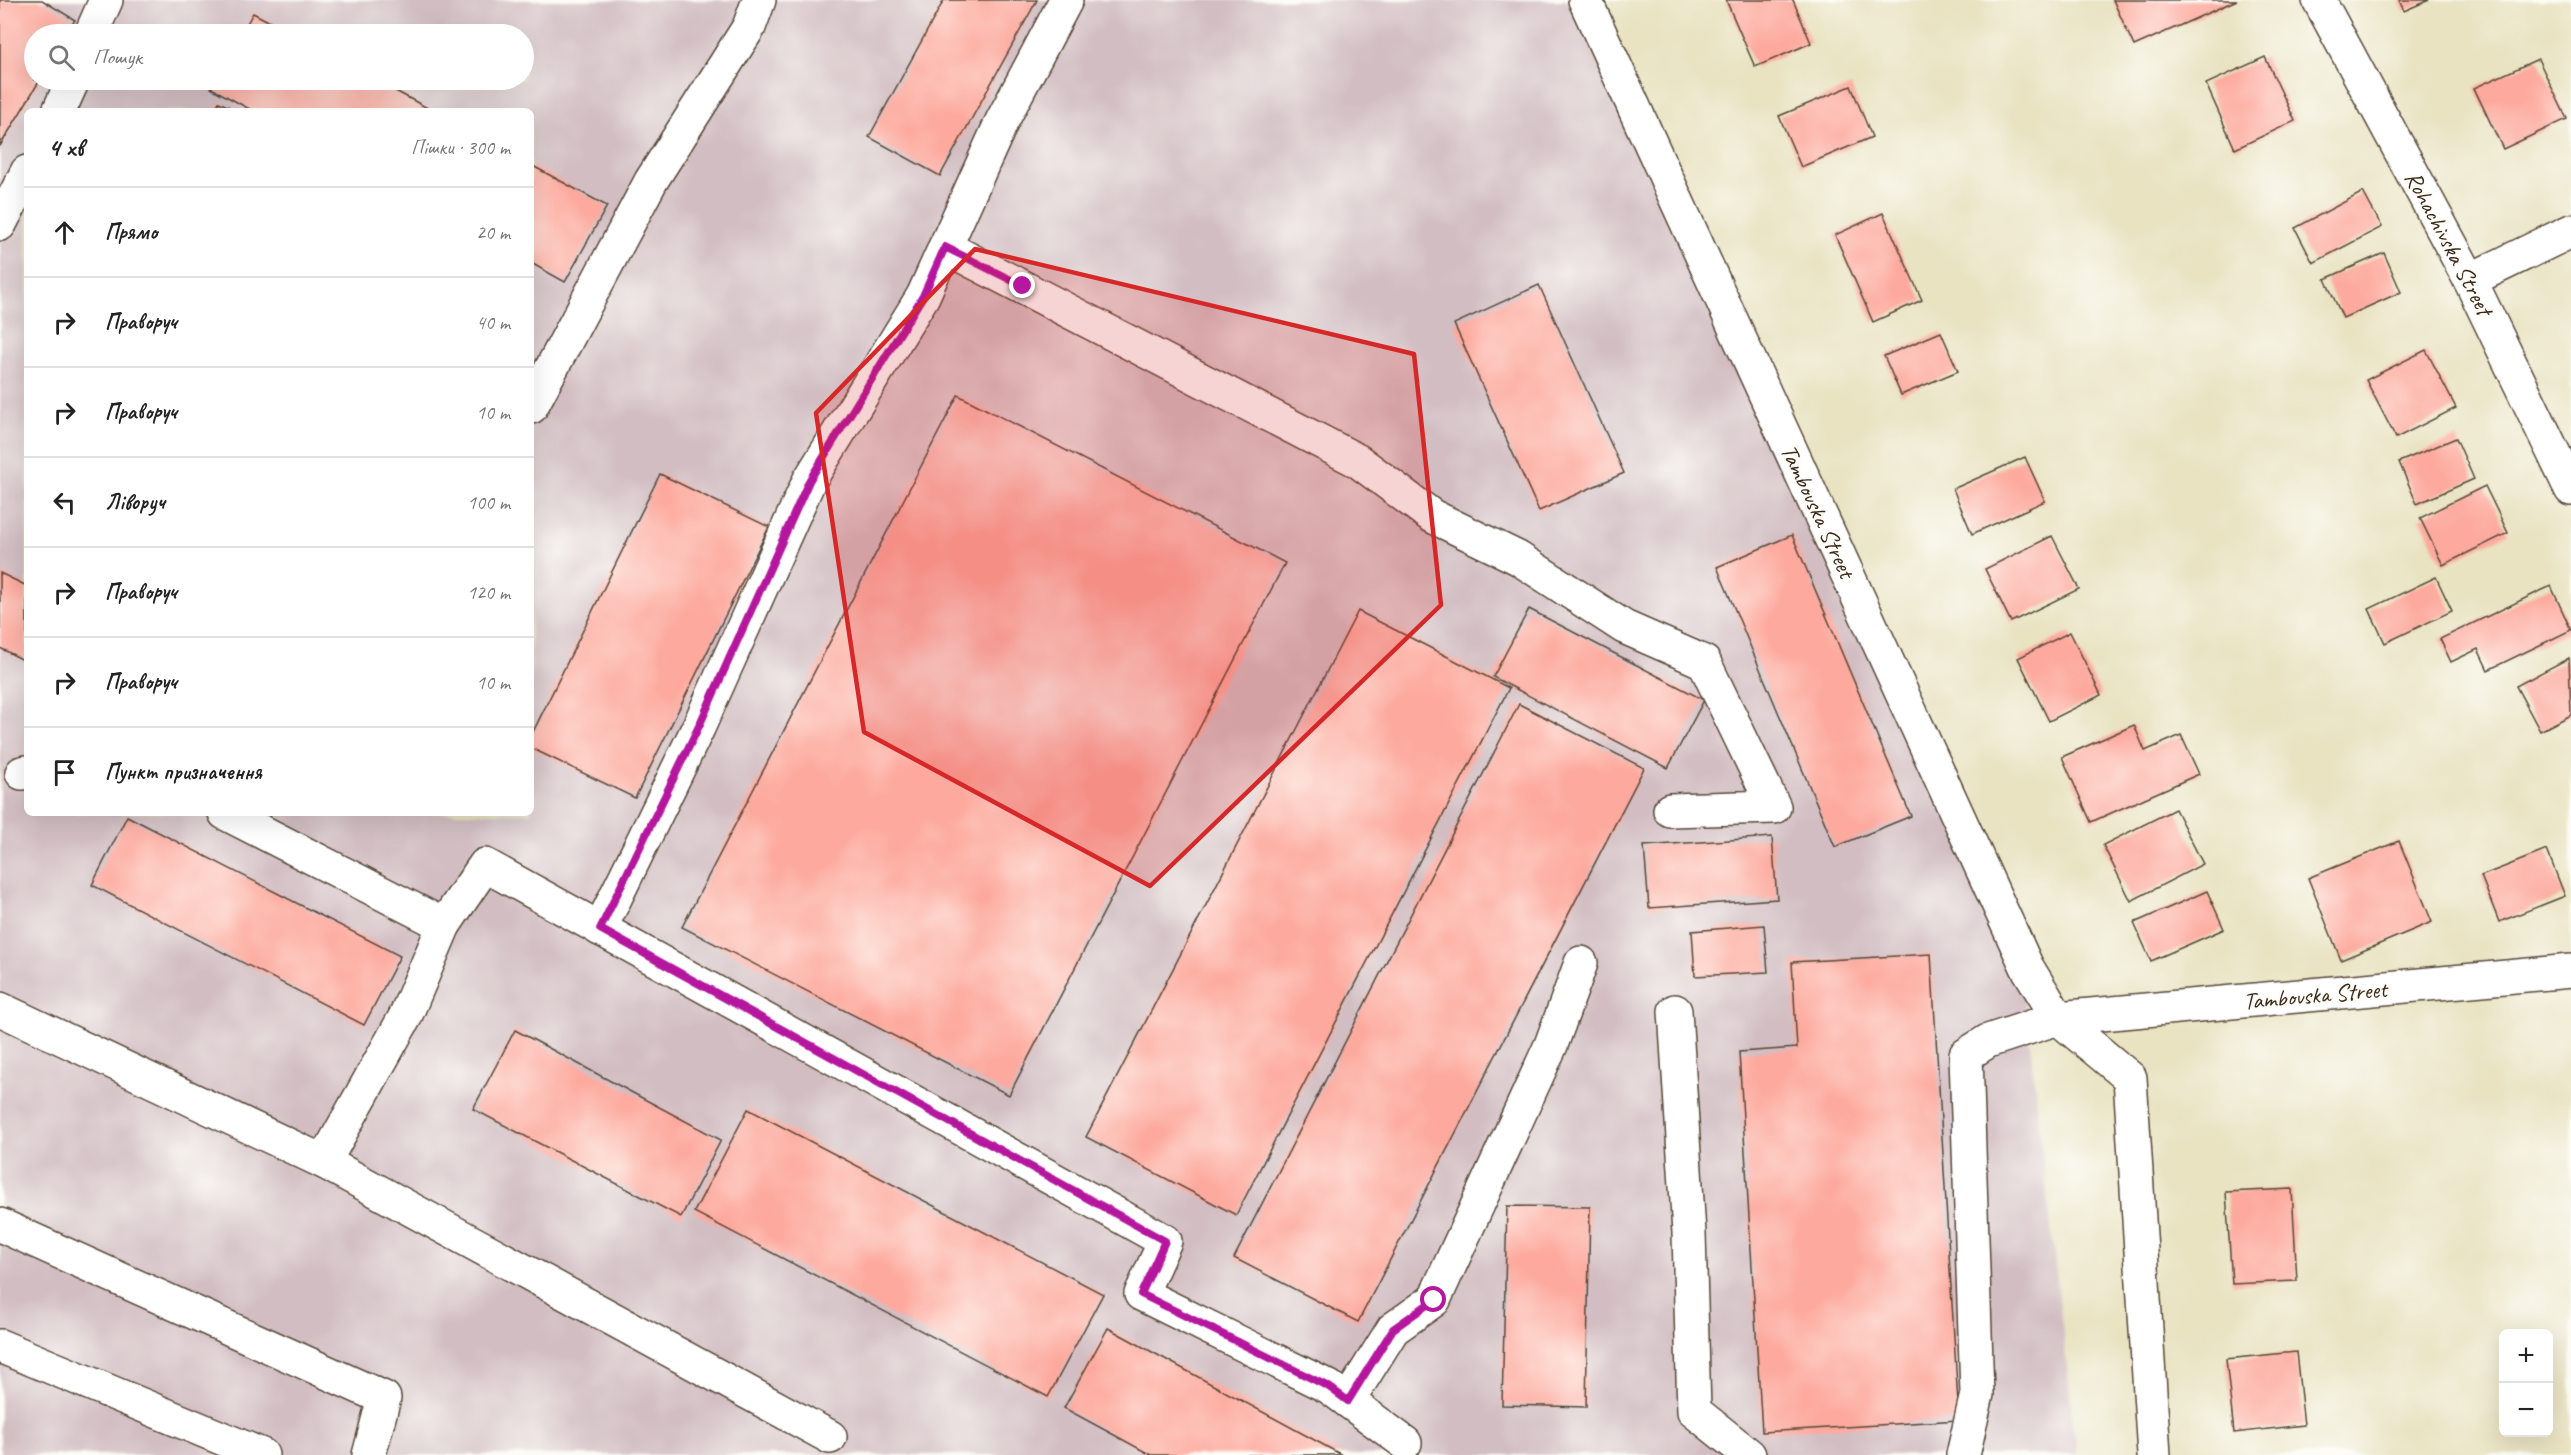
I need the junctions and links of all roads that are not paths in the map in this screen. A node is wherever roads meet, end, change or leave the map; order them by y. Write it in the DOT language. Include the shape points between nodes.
graph roads {
  1 [pos="106,0"];
  2 [pos="759,0"];
  3 [pos="1066,0"];
  4 [pos="1585,0"];
  5 [pos="2319,0"];
  6 [pos="96,24"];
  7 [pos="68,90"];
  8 [pos="60,108"];
  9 [pos="24,178"];
  10 [pos="0,224"];
  11 [pos="2571,231"];
  12 [pos="945,247"];
  13 [pos="2470,280"];
  14 [pos="534,401"];
  15 [pos="2571,489"];
  16 [pos="1670,810"];
  17 [pos="231,816"];
  18 [pos="444,925"];
  19 [pos="600,929"];
  20 [pos="1581,963"];
  21 [pos="2571,971"];
  22 [pos="0,1010"];
  23 [pos="1675,1011"];
  24 [pos="2058,1018"];
  25 [pos="324,1162"];
  26 [pos="0,1224"];
  27 [pos="0,1346"];
  28 [pos="1348,1401"];
  29 [pos="830,1437"];
  30 [pos="1406,1443"];
  31 [pos="262,1455"];
  32 [pos="369,1455"];
  33 [pos="1749,1455"];
  34 [pos="1963,1455"];
  35 [pos="2154,1455"];
  1 -- 6 [label="street"];
  2 -- 14 [label="street" via="749,27 651,182"];
  3 -- 12 [label="street" via="1002,120"];
  4 -- 24 [label="street, Tambovska Street" via="2027,967"];
  5 -- 13 [label="street, Rohachivska Street"];
  7 -- 8 [label="street"];
  9 -- 10 [label="street"];
  11 -- 13 [label="street"];
  12 -- 16 [label="street" via="1358,461 1432,516 1518,558 1624,627 1704,662 1774,807"];
  12 -- 19 [label="street" via="923,296 809,481 699,726"];
  13 -- 15 [label="street, Rohachivska Street"];
  17 -- 18 [label="street"];
  18 -- 19 [label="street" via="485,865"];
  18 -- 25 [label="street" via="405,1017"];
  19 -- 28 [label="street" via="1165,1241 1141,1294 1329,1387"];
  20 -- 28 [label="street" via="1551,1045 1434,1300 1393,1329"];
  21 -- 24 [label="street, Tambovska Street"];
  22 -- 25 [label="street"];
  23 -- 33 [label="street" via="1689,1233 1694,1410"];
  24 -- 34 [label="street" via="1988,1041 1966,1055 1977,1394"];
  24 -- 35 [label="street, Tambovska Street" via="2130,1078"];
  25 -- 29 [label="street"];
  26 -- 32 [label="street" via="384,1398"];
  27 -- 31 [label="street"];
  28 -- 30 [label="street"];
}
